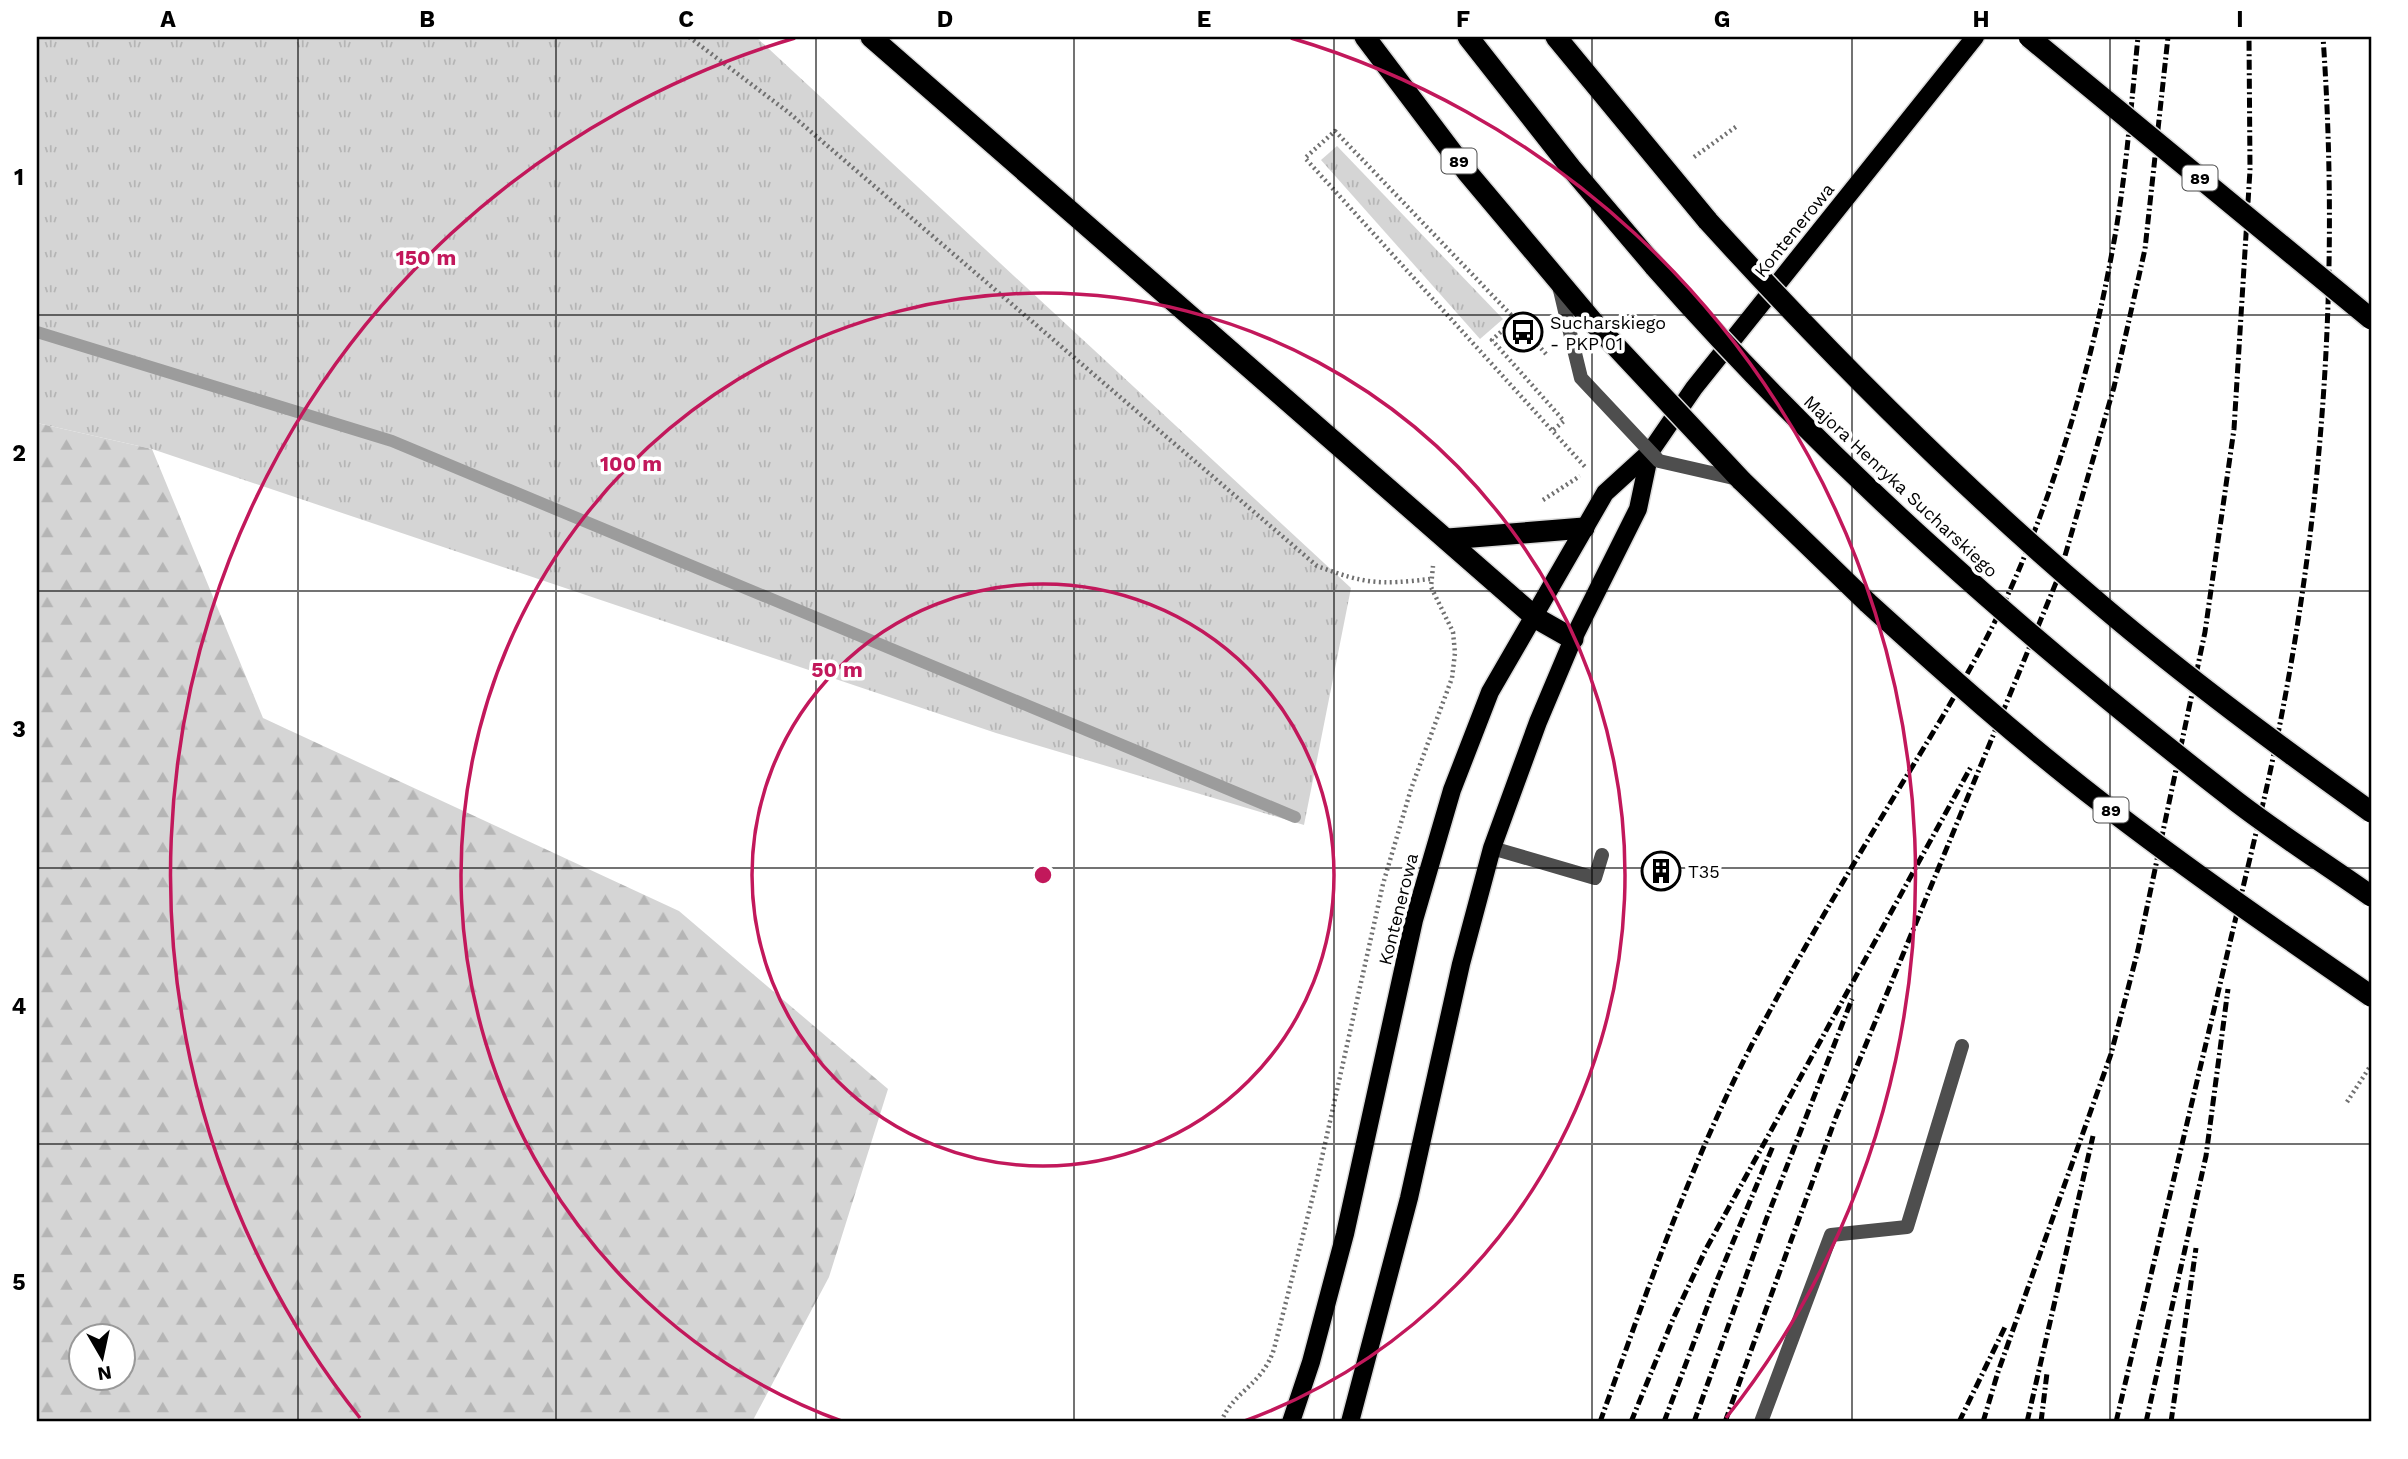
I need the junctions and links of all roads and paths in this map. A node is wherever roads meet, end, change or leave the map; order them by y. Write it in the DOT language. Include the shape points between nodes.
graph roads {
  1 [pos="689,37"];
  2 [pos="871,37"];
  3 [pos="1365,37"];
  4 [pos="1468,37"];
  5 [pos="1556,37"];
  6 [pos="1975,37"];
  7 [pos="2029,37"];
  8 [pos="1737,126"];
  9 [pos="1693,158"];
  10 [pos="1558,281"];
  11 [pos="1515,319"];
  12 [pos="2371,319"];
  13 [pos="1551,360"];
  14 [pos="1552,431"];
  15 [pos="1650,452"];
  16 [pos="1741,480"];
  17 [pos="1539,502"];
  18 [pos="1584,528"];
  19 [pos="1448,539"];
  20 [pos="1430,579"];
  21 [pos="1536,618"];
  22 [pos="1573,639"];
  23 [pos="2371,812"];
  24 [pos="1492,848"];
  25 [pos="1602,855"];
  26 [pos="2371,896"];
  27 [pos="2371,996"];
  28 [pos="1962,1046"];
  29 [pos="2371,1065"];
  30 [pos="2347,1102"];
  31 [pos="1221,1422"];
  32 [pos="1292,1422"];
  33 [pos="1350,1422"];
  34 [pos="1761,1422"];
  1 -- 20 [label="path" via="788,112 1317,566 1356,581 1381,584"];
  2 -- 19 [label="highway"];
  3 -- 10 [label="highway, 89" via="1467,172"];
  4 -- 26 [label="highway, Majora Henryka Sucharskiego, bridge" via="1655,267 1781,405 1881,502 2011,621 2239,804"];
  5 -- 23 [label="highway, bridge" via="1708,221 1854,377 1979,498 2183,672"];
  6 -- 15 [label="main road, Kontenerowa" via="1694,388"];
  7 -- 12 [label="highway, 89, bridge"];
  8 -- 9 [label="path"];
  10 -- 16 [label="highway, 89, bridge"];
  10 -- 16 [label="lane, bridge" via="1581,378 1659,461"];
  11 -- 13 [label="path"];
  11 -- 14 [label="path" via="1492,340 1564,421"];
  11 -- 14 [label="path" via="1335,131 1306,158"];
  14 -- 17 [label="path" via="1587,469"];
  15 -- 18 [label="main road, Kontenerowa" via="1605,494"];
  15 -- 22 [label="main road, Kontenerowa" via="1638,509"];
  16 -- 27 [label="highway, 89, bridge" via="1947,675 2101,802"];
  18 -- 19 [label="highway"];
  18 -- 21 [label="main road, Kontenerowa"];
  19 -- 20 [label="path"];
  19 -- 21 [label="highway"];
  20 -- 31 [label="path" via="1453,632 1452,678 1382,884 1316,1184 1273,1349 1263,1374 1231,1403"];
  21 -- 22 [label="highway"];
  21 -- 32 [label="main road, Kontenerowa" via="1490,692 1452,790 1414,920 1345,1234"];
  22 -- 24 [label="main road, Kontenerowa"];
  24 -- 25 [label="lane" via="1594,878"];
  24 -- 33 [label="main road, Kontenerowa"];
  28 -- 34 [label="lane" via="1907,1227 1830,1235"];
  29 -- 30 [label="path"];
}
